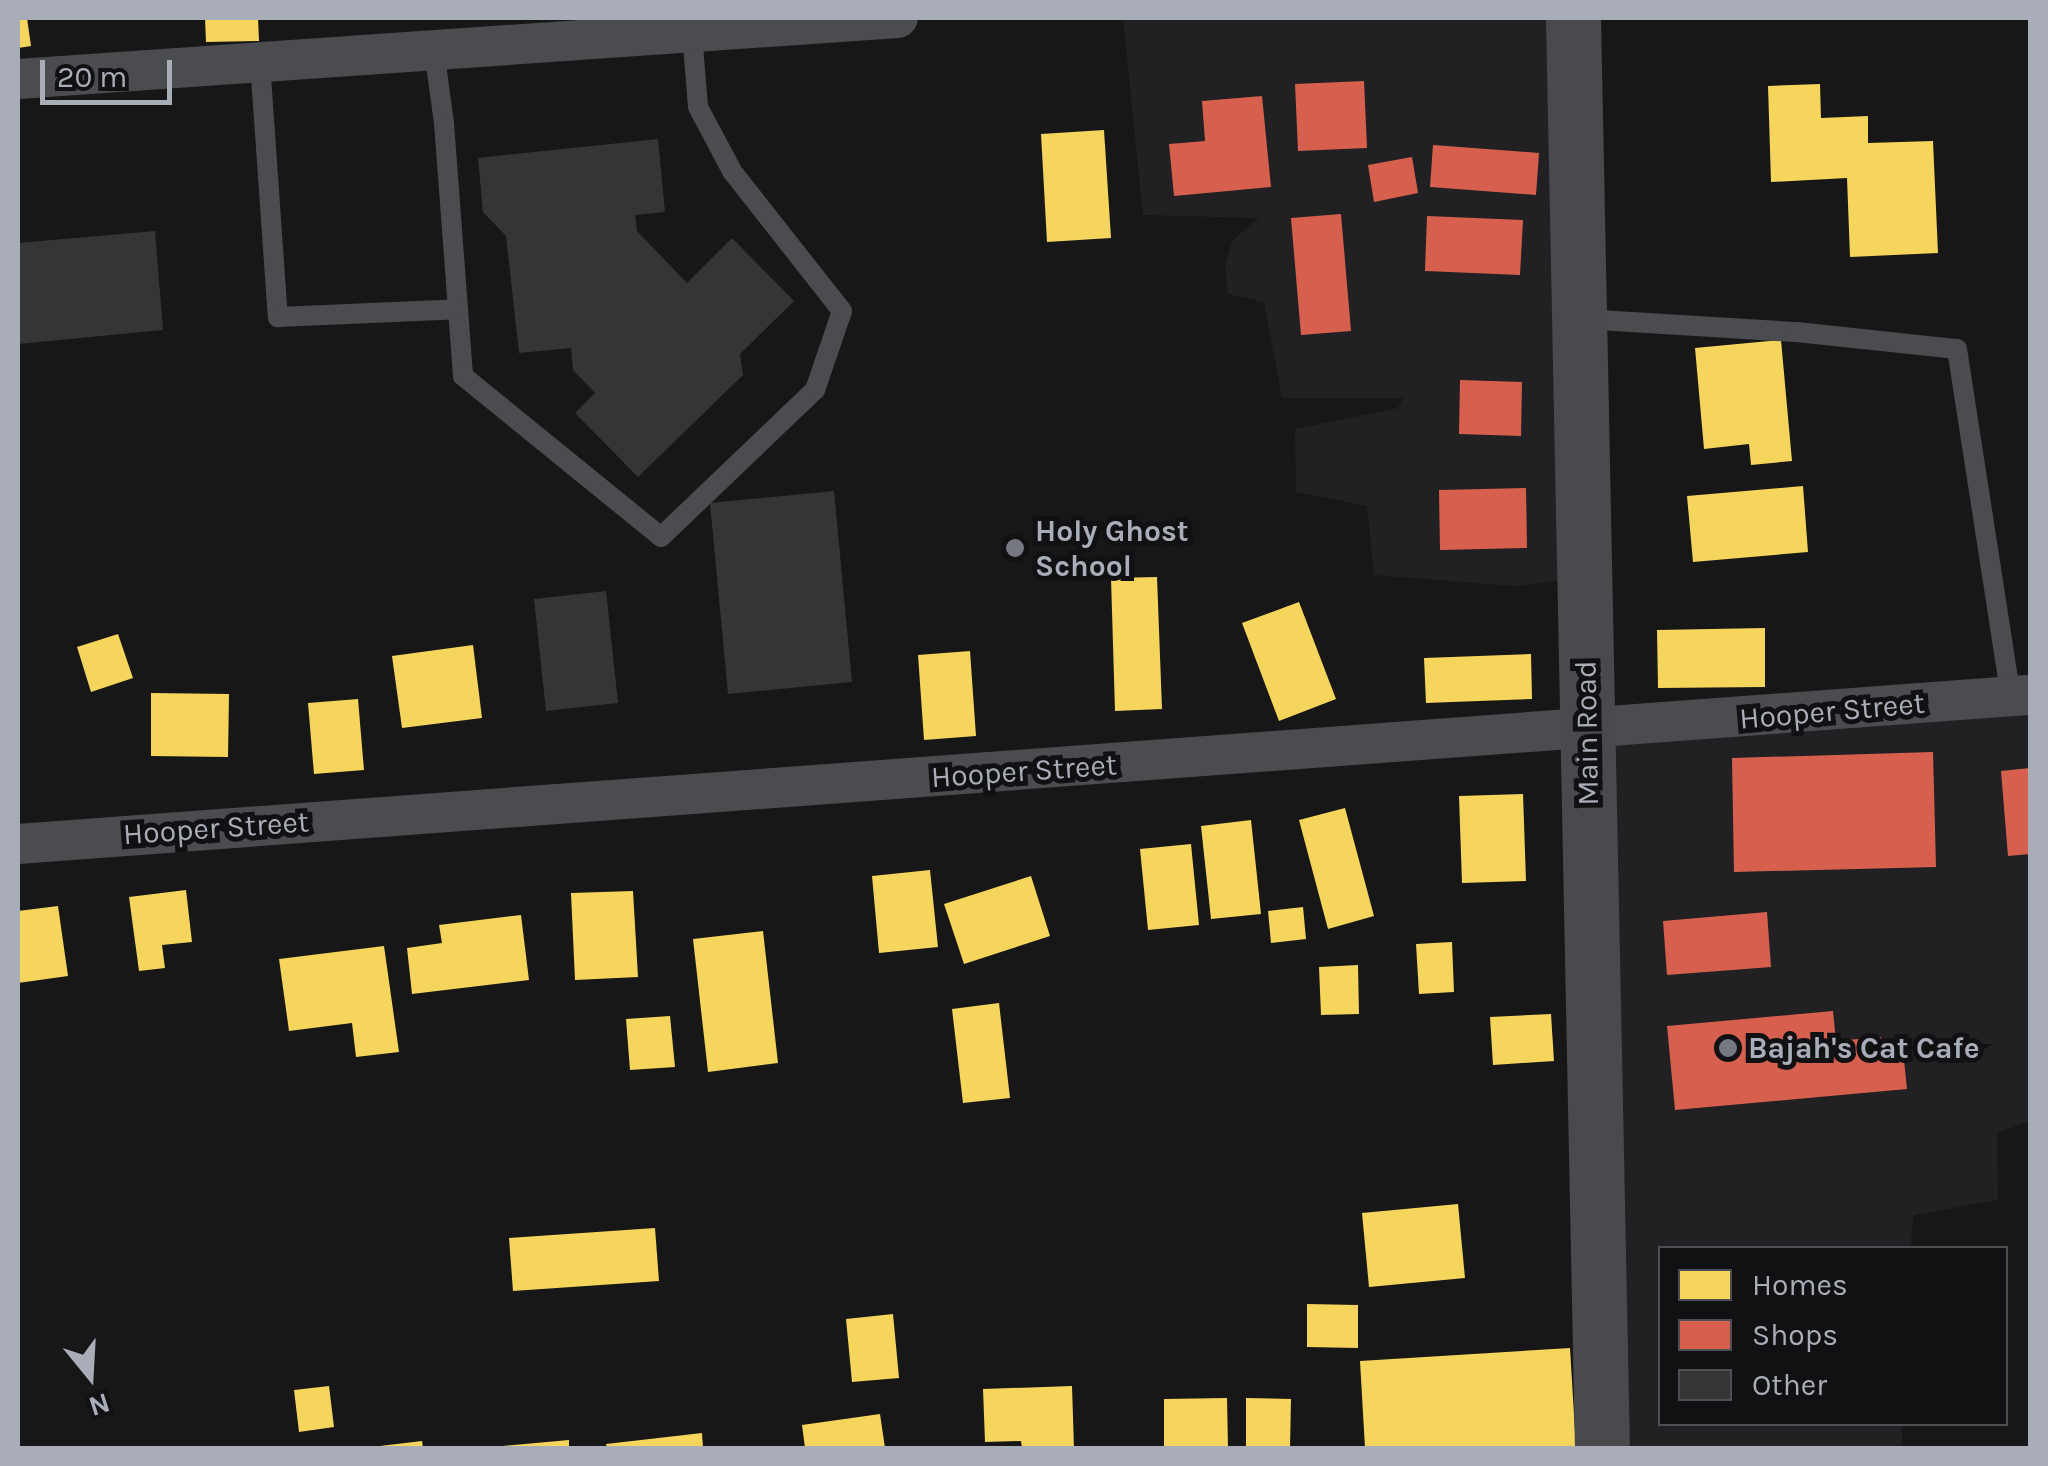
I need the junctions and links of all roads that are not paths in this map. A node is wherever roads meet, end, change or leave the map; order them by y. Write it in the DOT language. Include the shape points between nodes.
graph roads {
  1 [pos="898,18"];
  2 [pos="1573,18"];
  3 [pos="692,32"];
  4 [pos="434,50"];
  5 [pos="260,62"];
  6 [pos="18,79"];
  7 [pos="458,309"];
  8 [pos="1578,319"];
  9 [pos="2021,696"];
  10 [pos="1586,731"];
  11 [pos="18,844"];
  12 [pos="1602,1448"];
  1 -- 3 [label="street"];
  2 -- 8 [label="main road, Main Road"];
  3 -- 4 [label="street"];
  3 -- 7 [label="lane" via="698,106 724,155 842,310 815,390 660,537 463,376"];
  4 -- 5 [label="street"];
  4 -- 7 [label="lane"];
  5 -- 6 [label="street"];
  5 -- 7 [label="lane" via="278,317"];
  8 -- 9 [label="lane" via="1957,350"];
  8 -- 10 [label="main road, Main Road"];
  9 -- 10 [label="street, Hooper Street"];
  10 -- 11 [label="street, Hooper Street"];
  10 -- 12 [label="main road, Main Road"];
}
